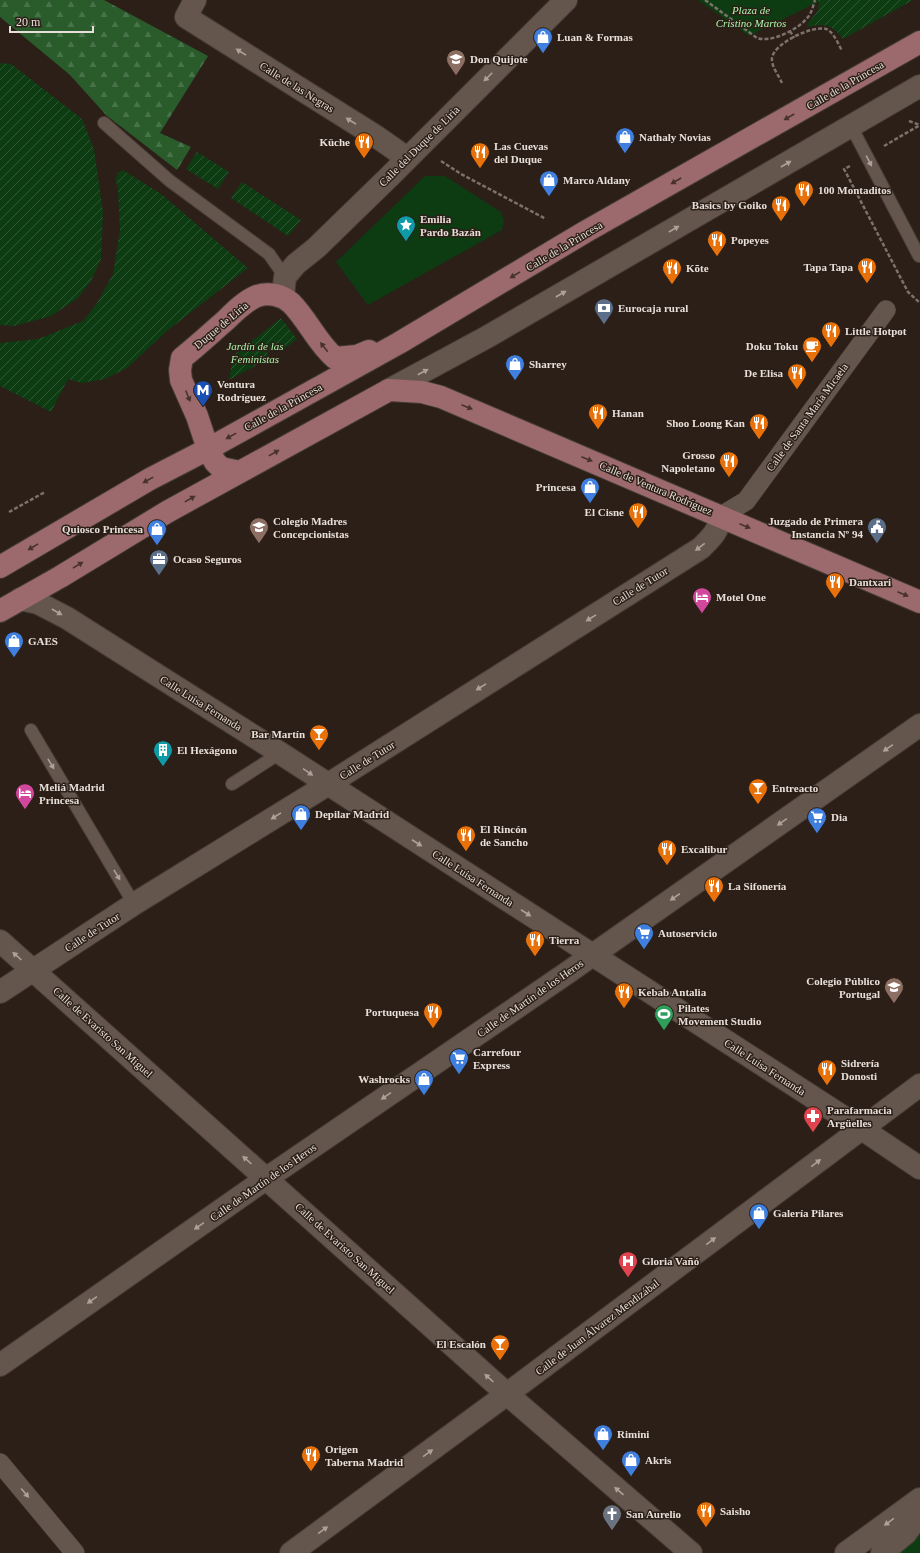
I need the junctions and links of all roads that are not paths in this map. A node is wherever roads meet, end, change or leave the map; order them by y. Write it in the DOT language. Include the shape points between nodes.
graph roads {
  1 [pos="566,0"];
  2 [pos="190,8"];
  3 [pos="920,42"];
  4 [pos="920,86"];
  5 [pos="104,123"];
  6 [pos="851,126"];
  7 [pos="407,158"];
  8 [pos="919,256"];
  9 [pos="284,287"];
  10 [pos="886,310"];
  11 [pos="399,343"];
  12 [pos="389,390"];
  13 [pos="208,449"];
  14 [pos="240,472"];
  15 [pos="721,516"];
  16 [pos="0,566"];
  17 [pos="20,599"];
  18 [pos="920,602"];
  19 [pos="0,611"];
  20 [pos="920,725"];
  21 [pos="31,730"];
  22 [pos="280,753"];
  23 [pos="232,784"];
  24 [pos="327,784"];
  25 [pos="134,904"];
  26 [pos="0,941"];
  27 [pos="592,955"];
  28 [pos="33,971"];
  29 [pos="0,992"];
  30 [pos="920,1086"];
  31 [pos="862,1129"];
  32 [pos="920,1168"];
  33 [pos="267,1178"];
  34 [pos="0,1365"];
  35 [pos="507,1394"];
  36 [pos="0,1462"];
  37 [pos="920,1499"];
  38 [pos="920,1513"];
  39 [pos="75,1553"];
  40 [pos="292,1553"];
  41 [pos="691,1553"];
  42 [pos="846,1553"];
  43 [pos="882,1553"];
  1 -- 7 [label="street, Calle del Duque de Liria, one-way"];
  7 -- 2 [label="street, Calle de las Negras, one-way"];
  3 -- 11 [label="main road, Calle de la Princesa, one-way" via="585,232"];
  4 -- 6 [label="street"];
  5 -- 9 [label="lane" via="170,181 269,254"];
  6 -- 8 [label="lane, one-way"];
  12 -- 6 [label="street, one-way" via="487,337"];
  7 -- 9 [label="street, Calle del Duque de Liria" via="316,248 296,264"];
  11 -- 9 [label="main road, one-way" via="357,356 335,358 325,350 292,304"];
  9 -- 13 [label="main road, Duque de Liria, one-way" via="244,304 182,358 181,380"];
  10 -- 15 [label="street, Calle de Santa María Micaela" via="746,502"];
  11 -- 13 [label="main road, Calle de la Princesa, one-way"];
  14 -- 12 [label="main road, one-way"];
  12 -- 15 [label="main road, Calle de Ventura Rodríguez, one-way" via="422,392 441,397"];
  13 -- 14 [label="main road" via="221,468"];
  13 -- 16 [label="main road, Calle de la Princesa, one-way" via="150,479"];
  17 -- 14 [label="main road, one-way"];
  15 -- 18 [label="main road, Calle de Ventura Rodríguez, one-way"];
  15 -- 24 [label="street, Calle de Tutor, one-way" via="719,526 701,548"];
  17 -- 19 [label="main road"];
  17 -- 22 [label="street, Calle Luisa Fernanda, one-way" via="38,603 67,618"];
  20 -- 27 [label="street, Calle de Martín de los Heros, one-way"];
  21 -- 25 [label="lane, one-way"];
  22 -- 23 [label="lane"];
  22 -- 24 [label="street, Calle Luisa Fernanda, one-way"];
  24 -- 25 [label="street, Calle de Tutor, one-way"];
  24 -- 27 [label="street, Calle Luisa Fernanda, one-way"];
  25 -- 28 [label="street, Calle de Tutor"];
  28 -- 26 [label="street, Calle de Evaristo San Miguel, one-way"];
  27 -- 31 [label="street, Calle Luisa Fernanda"];
  27 -- 33 [label="street, Calle de Martín de los Heros, one-way"];
  28 -- 29 [label="street, Calle de Tutor"];
  33 -- 28 [label="street, Calle de Evaristo San Miguel, one-way"];
  30 -- 31 [label="street, Calle de Juan Álvarez Mendizábal"];
  31 -- 32 [label="street, Calle Luisa Fernanda"];
  35 -- 31 [label="street, Calle de Juan Álvarez Mendizábal, one-way"];
  33 -- 34 [label="street, Calle de Martín de los Heros, one-way"];
  35 -- 33 [label="street, Calle de Evaristo San Miguel, one-way"];
  40 -- 35 [label="street, Calle de Juan Álvarez Mendizábal, one-way"];
  41 -- 35 [label="street, Calle de Evaristo San Miguel, one-way"];
  36 -- 39 [label="street, one-way"];
  37 -- 42 [label="street, one-way"];
  38 -- 43 [label="street" via="906,1534"];
}
